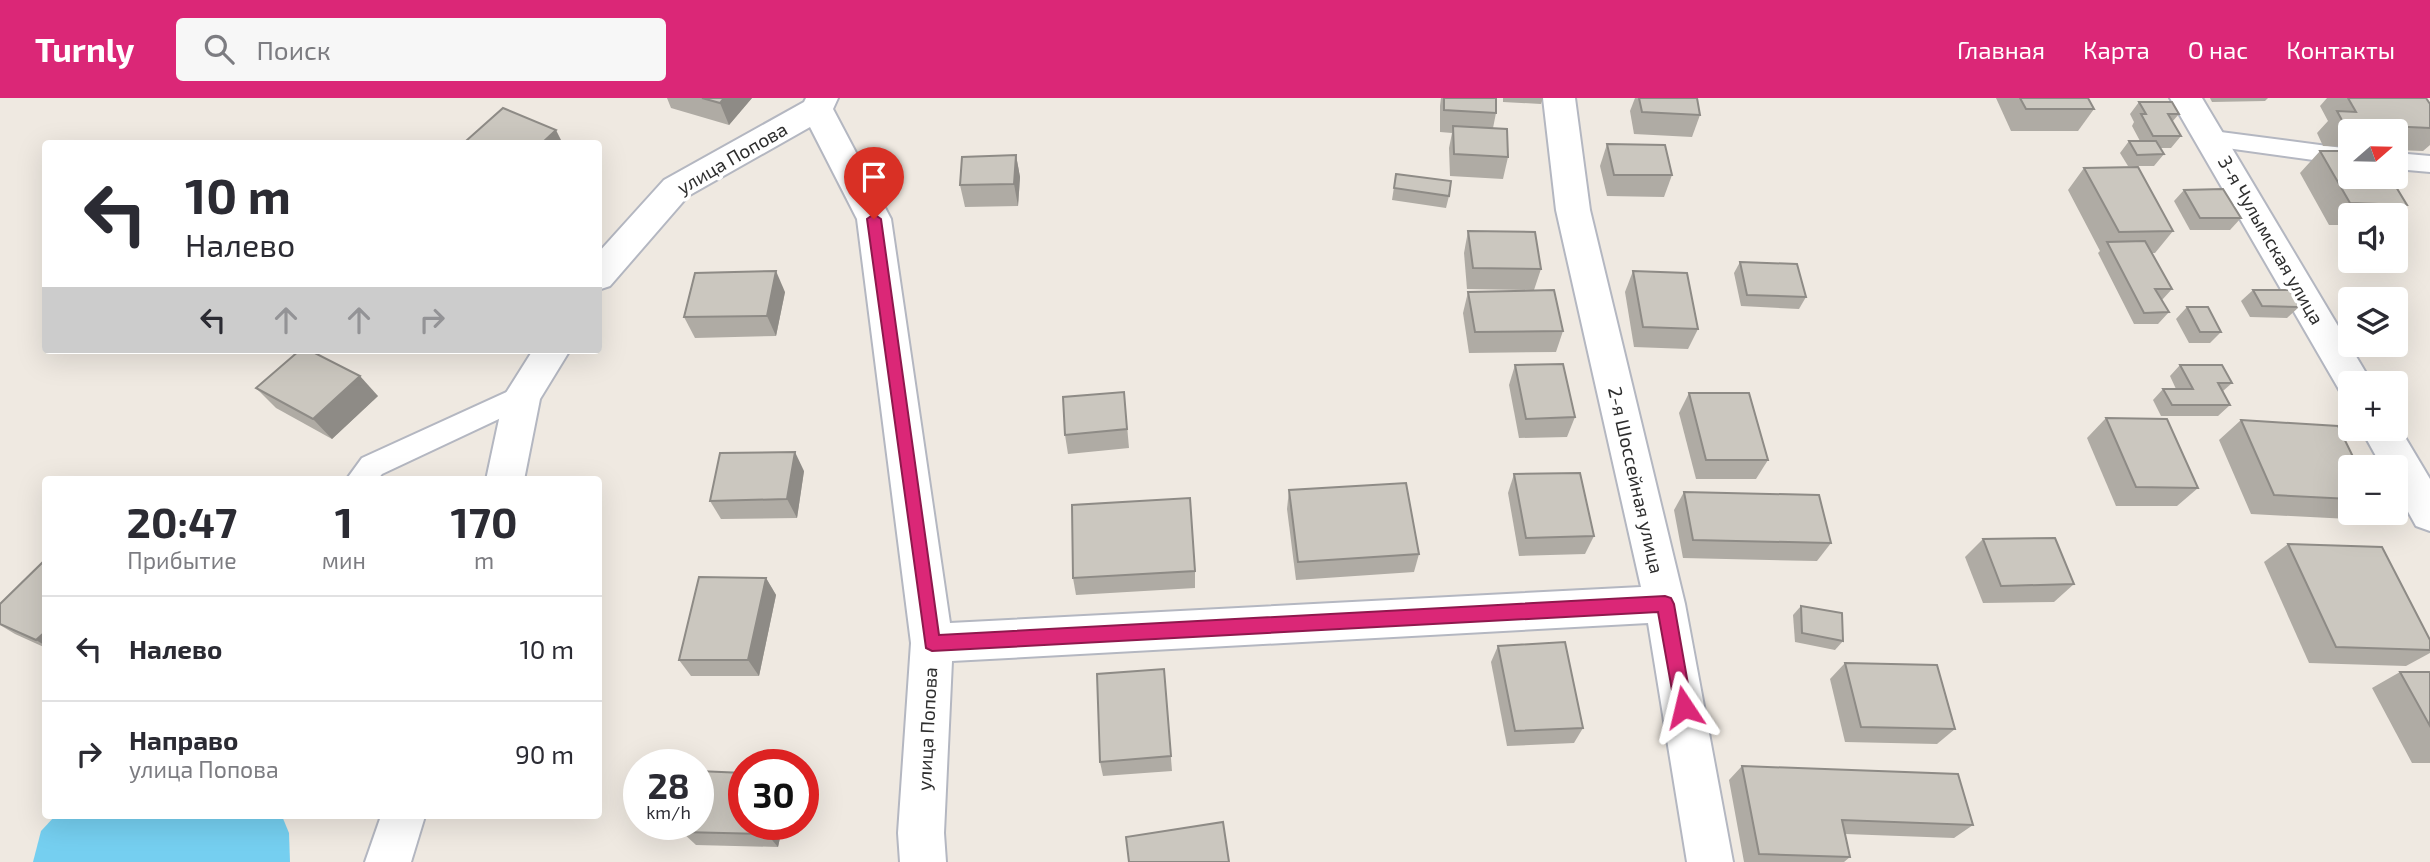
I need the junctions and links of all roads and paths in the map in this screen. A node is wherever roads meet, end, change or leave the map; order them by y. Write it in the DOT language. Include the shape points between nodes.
graph roads {
  1 [pos="1559,98"];
  2 [pos="2186,98"];
  3 [pos="820,103"];
  4 [pos="2213,139"];
  5 [pos="2338,155"];
  6 [pos="2408,162"];
  7 [pos="2430,164"];
  8 [pos="602,272"];
  9 [pos="549,354"];
  10 [pos="2347,371"];
  11 [pos="522,396"];
  12 [pos="2388,441"];
  13 [pos="363,476"];
  14 [pos="506,476"];
  15 [pos="2430,514"];
  16 [pos="1665,604"];
  17 [pos="932,643"];
  18 [pos="402,819"];
  19 [pos="388,862"];
  20 [pos="923,862"];
  21 [pos="1710,862"];
  1 -- 16 [label="street, 2-я Шоссейная улица" via="1573,210"];
  2 -- 4 [label="street, 3-я Чулымская улица"];
  3 -- 8 [label="street, улица Попова" via="676,188"];
  3 -- 17 [label="street, улица Попова" via="874,219"];
  4 -- 5 [label="lane"];
  4 -- 10 [label="street, 3-я Чулымская улица"];
  6 -- 7 [label="lane"];
  9 -- 11 [label="street"];
  11 -- 13 [label="lane" via="372,466"];
  11 -- 14 [label="street"];
  12 -- 15 [label="street"];
  16 -- 17 [label="street"];
  16 -- 21 [label="street, 2-я Шоссейная улица"];
  17 -- 20 [label="street, улица Попова"];
  18 -- 19 [label="street"];
}
